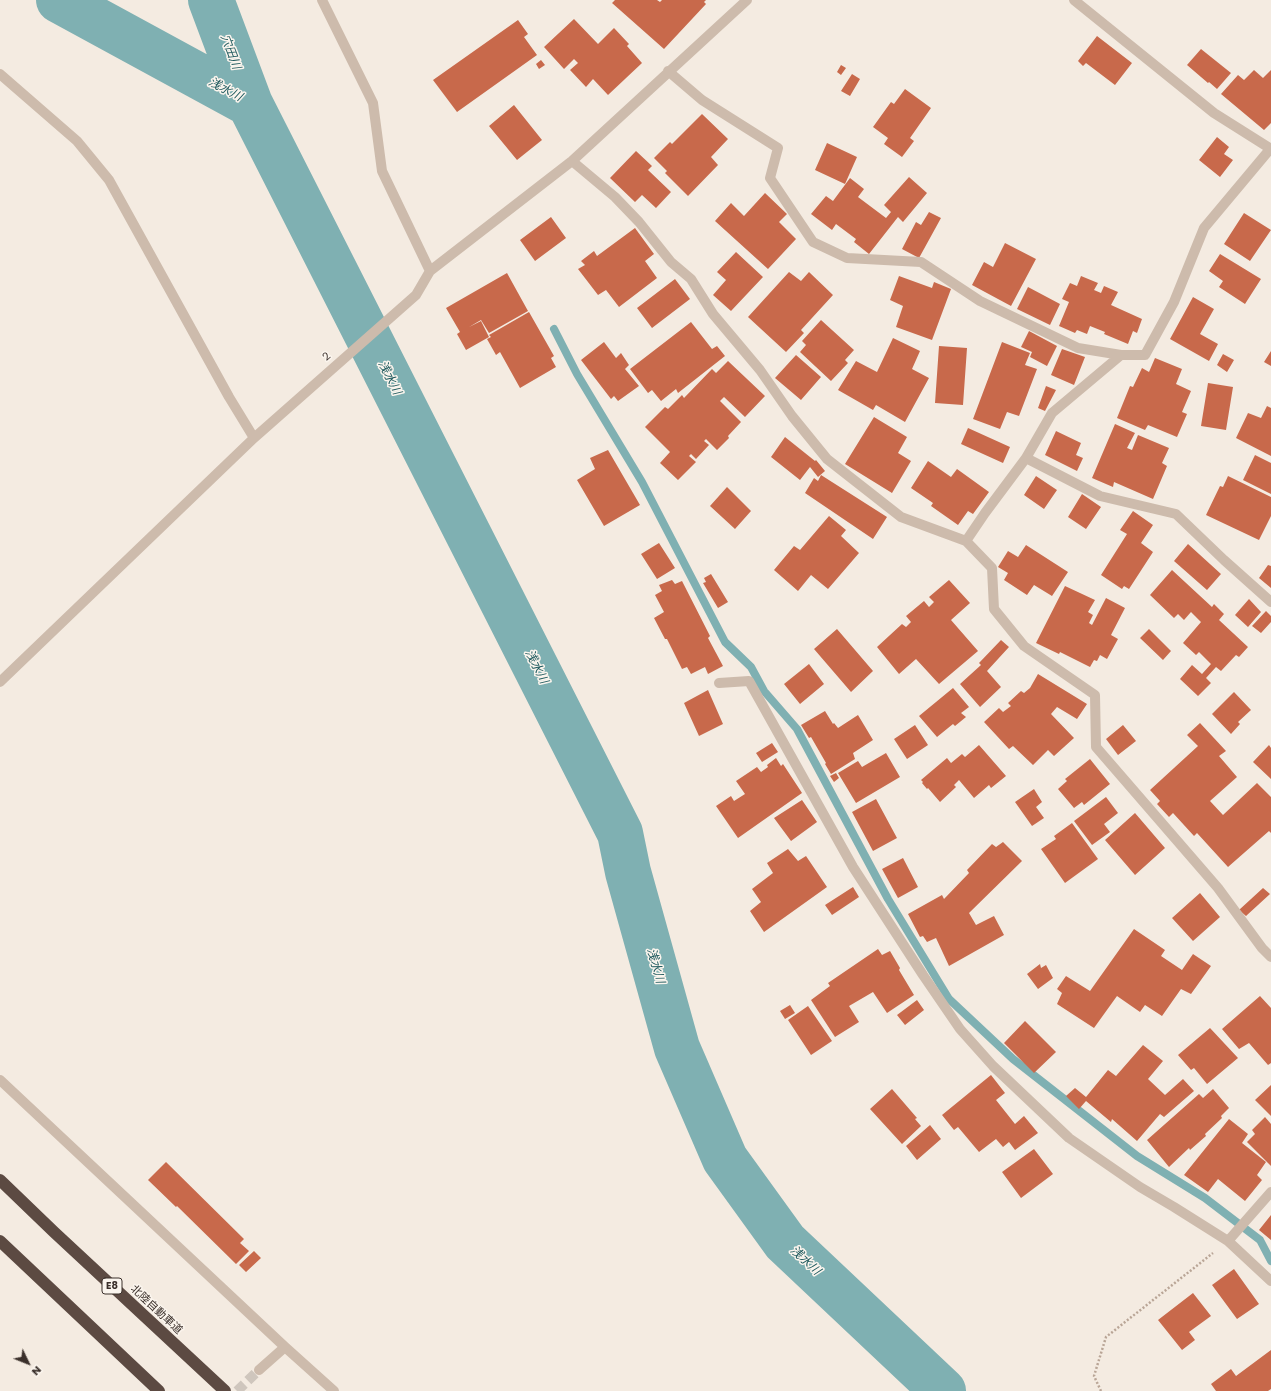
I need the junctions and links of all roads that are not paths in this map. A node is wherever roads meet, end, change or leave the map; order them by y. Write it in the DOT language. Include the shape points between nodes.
graph roads {
  1 [pos="322,0"];
  2 [pos="747,0"];
  3 [pos="1074,0"];
  4 [pos="668,71"];
  5 [pos="0,74"];
  6 [pos="1271,149"];
  7 [pos="572,161"];
  8 [pos="430,271"];
  9 [pos="1121,355"];
  10 [pos="254,438"];
  11 [pos="1026,458"];
  12 [pos="966,541"];
  13 [pos="1271,602"];
  14 [pos="0,682"];
  15 [pos="719,683"];
  16 [pos="1271,957"];
  17 [pos="0,1080"];
  18 [pos="0,1180"];
  19 [pos="1271,1192"];
  20 [pos="0,1241"];
  21 [pos="1228,1241"];
  22 [pos="1271,1281"];
  23 [pos="285,1347"];
  24 [pos="259,1370"];
  25 [pos="159,1391"];
  26 [pos="225,1391"];
  27 [pos="334,1391"];
  1 -- 8 [label="street" via="373,103 382,170"];
  2 -- 4 [label="street"];
  3 -- 6 [label="street" via="1214,113"];
  4 -- 7 [label="street"];
  4 -- 9 [label="street" via="702,100 778,148 770,178 812,242 846,258 921,262 980,301 1078,348"];
  5 -- 10 [label="street" via="77,140 109,180"];
  6 -- 9 [label="street" via="1204,228 1174,302 1145,355"];
  7 -- 8 [label="street"];
  7 -- 12 [label="street" via="615,197 671,262 691,279 712,314 760,370 792,416 827,459 901,517"];
  8 -- 10 [label="street, 2" via="416,295"];
  9 -- 11 [label="street" via="1052,413"];
  10 -- 14 [label="street, 2"];
  11 -- 12 [label="street"];
  11 -- 13 [label="street" via="1100,496 1176,514"];
  12 -- 16 [label="street" via="992,568 994,608 1024,646 1095,695 1096,747 1218,888"];
  15 -- 21 [label="street" via="749,681 853,868 960,1029 993,1066 1069,1138 1140,1187"];
  17 -- 23 [label="street"];
  18 -- 26 [label="highway, 北陸自動車道 / E8"];
  19 -- 21 [label="street"];
  20 -- 25 [label="highway"];
  21 -- 22 [label="street"];
  23 -- 24 [label="street"];
  23 -- 27 [label="street"];
}
